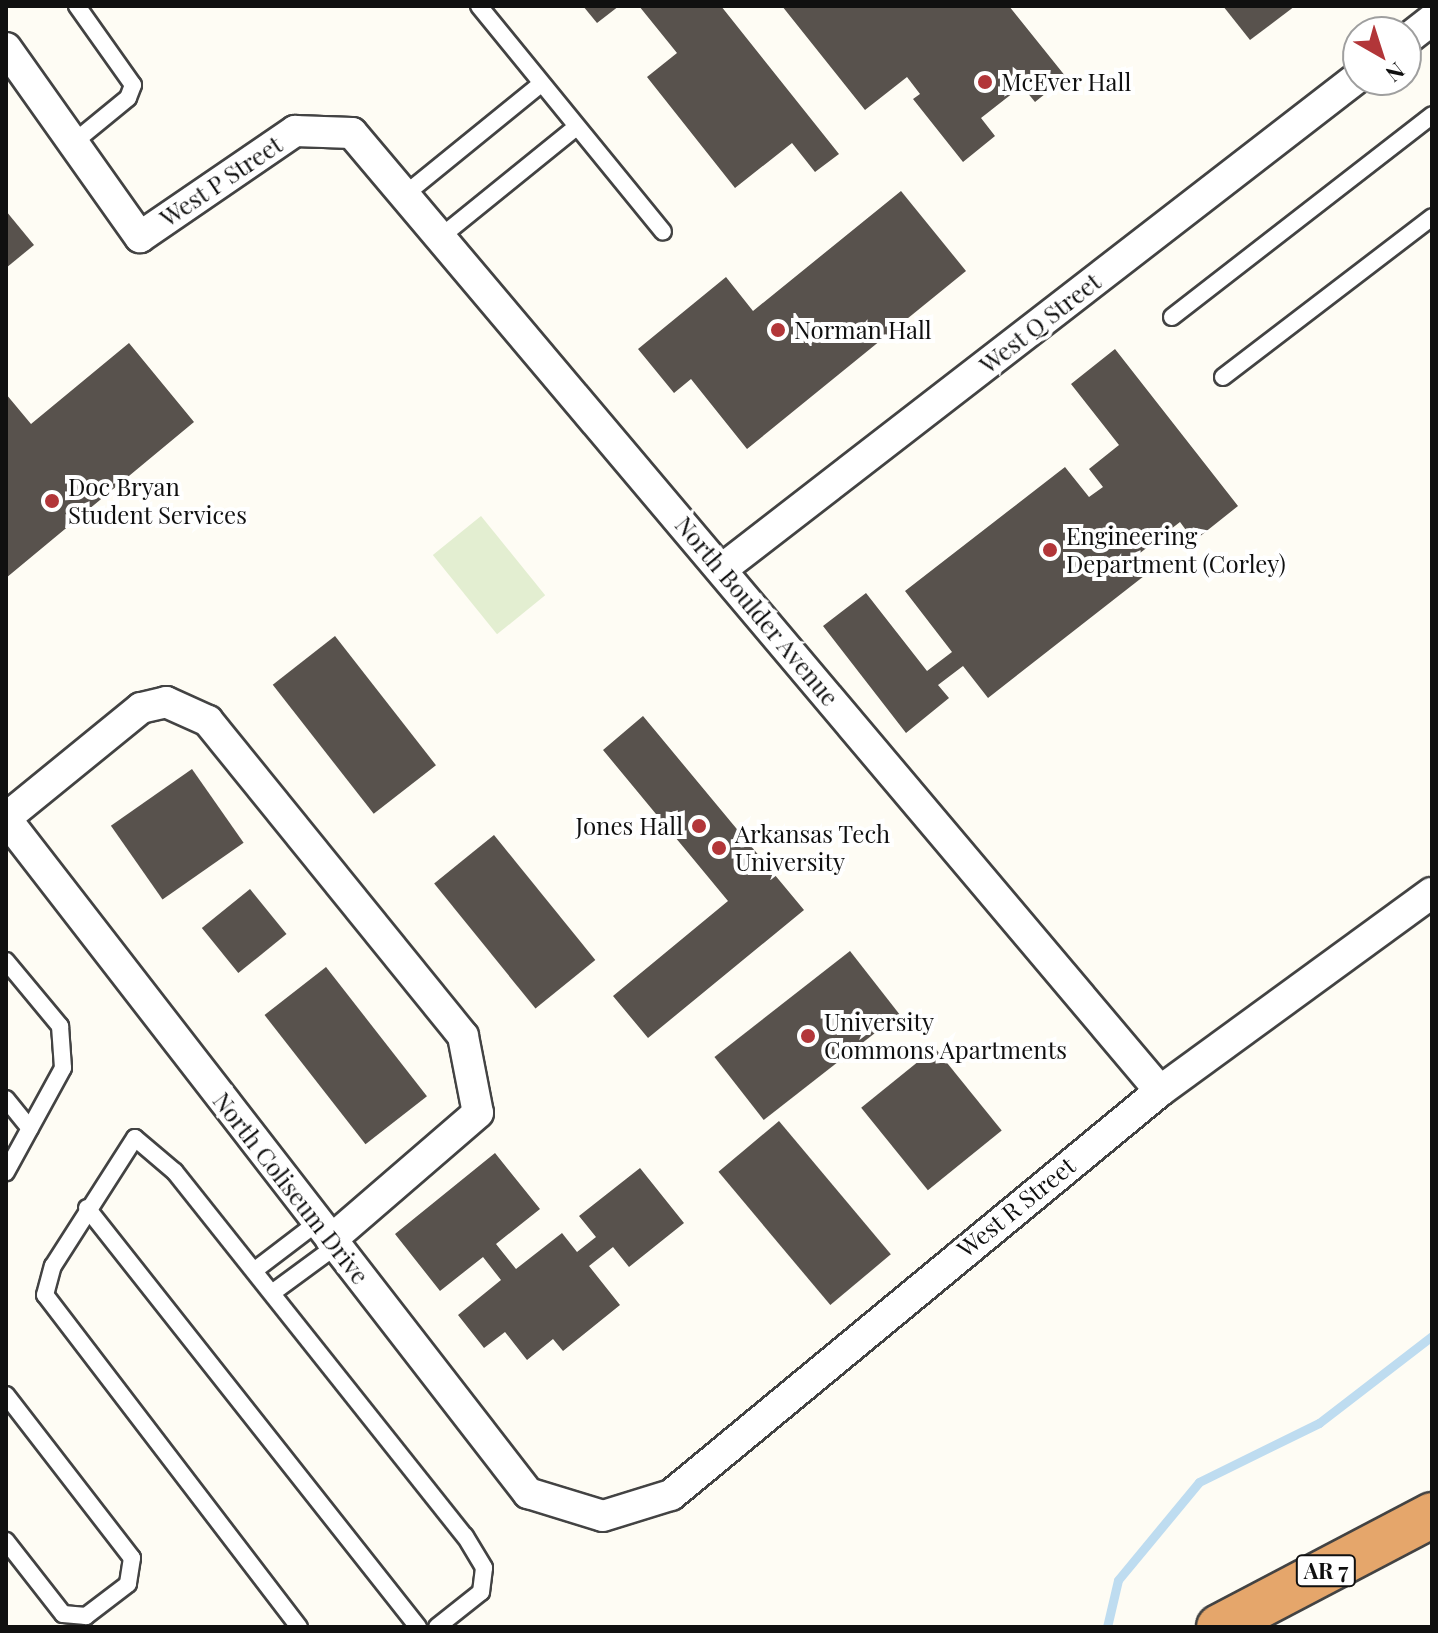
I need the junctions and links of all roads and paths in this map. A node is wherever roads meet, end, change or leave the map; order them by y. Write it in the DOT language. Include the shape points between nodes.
graph roads {
  1 [pos="77,6"];
  2 [pos="479,6"];
  3 [pos="6,48"];
  4 [pos="541,84"];
  5 [pos="1342,89"];
  6 [pos="1432,115"];
  7 [pos="575,128"];
  8 [pos="352,133"];
  9 [pos="73,143"];
  10 [pos="408,192"];
  11 [pos="1432,217"];
  12 [pos="663,232"];
  13 [pos="443,235"];
  14 [pos="1172,317"];
  15 [pos="1223,377"];
  16 [pos="722,569"];
  17 [pos="6,818"];
  18 [pos="1432,893"];
  19 [pos="6,961"];
  20 [pos="1160,1091"];
  21 [pos="6,1099"];
  22 [pos="30,1129"];
  23 [pos="6,1172"];
  24 [pos="87,1208"];
  25 [pos="329,1236"];
  26 [pos="255,1270"];
  27 [pos="272,1293"];
  28 [pos="6,1395"];
  29 [pos="1432,1515"];
  30 [pos="603,1516"];
  31 [pos="6,1541"];
  32 [pos="299,1627"];
  33 [pos="418,1627"];
  34 [pos="437,1627"];
  35 [pos="1219,1627"];
  1 -- 9 [label="lane" via="133,85 128,98"];
  2 -- 4 [label="lane"];
  3 -- 9 [label="street"];
  4 -- 7 [label="lane"];
  4 -- 10 [label="lane"];
  5 -- 16 [label="street, West Q Street"];
  6 -- 14 [label="lane"];
  7 -- 12 [label="lane"];
  7 -- 13 [label="lane"];
  8 -- 9 [label="street, West P Street" via="295,131 140,237"];
  8 -- 10 [label="street, North Boulder Avenue"];
  10 -- 13 [label="street, North Boulder Avenue"];
  11 -- 15 [label="lane"];
  13 -- 16 [label="street, North Boulder Avenue"];
  16 -- 20 [label="street, North Boulder Avenue"];
  17 -- 25 [label="street, North Coliseum Drive"];
  17 -- 25 [label="street" via="141,708 166,702 208,721 463,1036 478,1113"];
  18 -- 20 [label="street, West R Street"];
  19 -- 22 [label="lane" via="60,1026 63,1068"];
  20 -- 30 [label="street, West R Street" via="671,1495"];
  21 -- 22 [label="lane"];
  22 -- 23 [label="lane"];
  24 -- 26 [label="lane" via="124,1147 146,1141"];
  24 -- 32 [label="lane" via="45,1295"];
  24 -- 33 [label="lane"];
  25 -- 26 [label="lane"];
  25 -- 27 [label="lane"];
  25 -- 30 [label="street, North Coliseum Drive" via="528,1493"];
  26 -- 27 [label="lane"];
  27 -- 34 [label="lane" via="484,1568 481,1592"];
  28 -- 31 [label="lane" via="132,1558 128,1584 86,1616 63,1614"];
  29 -- 35 [label="highway, AR 7"];
}
